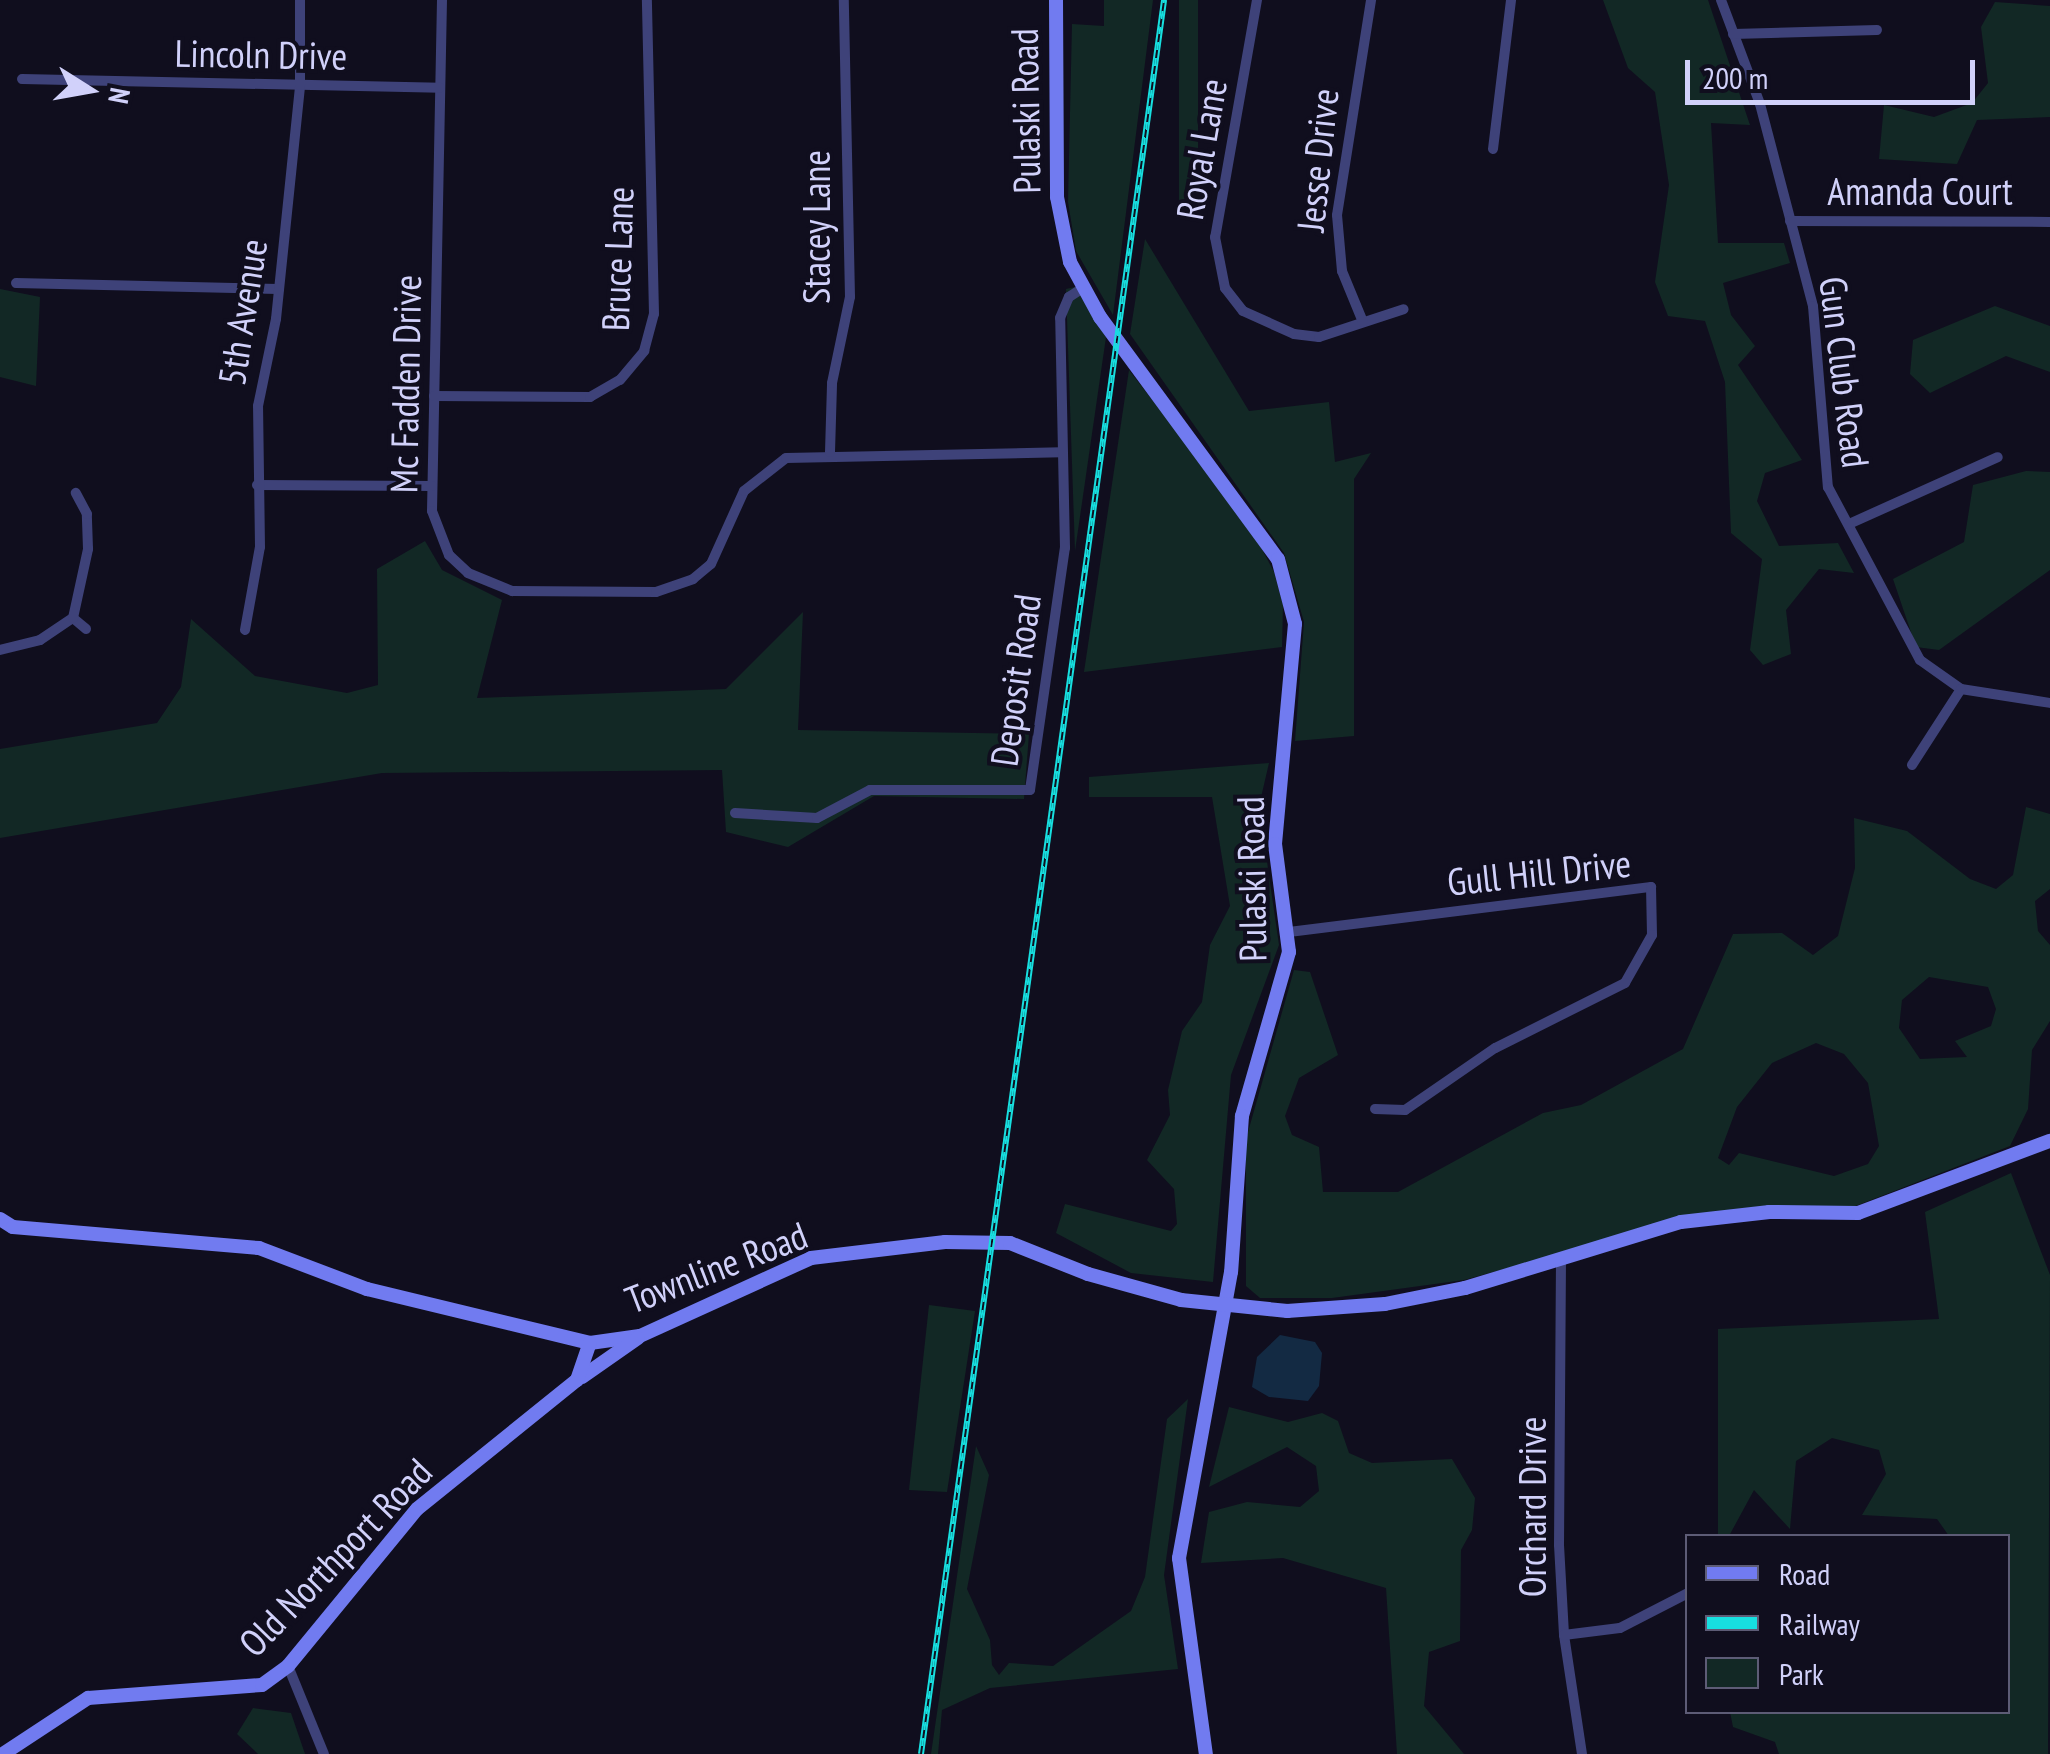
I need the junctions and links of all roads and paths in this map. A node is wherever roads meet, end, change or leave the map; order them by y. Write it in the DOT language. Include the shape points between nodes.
graph roads {
  1 [pos="300,0"];
  2 [pos="442,0"];
  3 [pos="647,0"];
  4 [pos="844,0"];
  5 [pos="1056,0"];
  6 [pos="1258,0"];
  7 [pos="1371,0"];
  8 [pos="1511,0"];
  9 [pos="1721,0"];
  10 [pos="1877,30"];
  11 [pos="1734,34"];
  12 [pos="22,79"];
  13 [pos="300,85"];
  14 [pos="440,88"];
  15 [pos="1493,148"];
  16 [pos="1790,221"];
  17 [pos="2050,222"];
  18 [pos="16,283"];
  19 [pos="1083,288"];
  20 [pos="278,289"];
  21 [pos="1404,309"];
  22 [pos="1363,322"];
  23 [pos="434,396"];
  24 [pos="830,452"];
  25 [pos="1060,452"];
  26 [pos="1998,457"];
  27 [pos="258,485"];
  28 [pos="432,486"];
  29 [pos="76,493"];
  30 [pos="1850,524"];
  31 [pos="72,618"];
  32 [pos="86,629"];
  33 [pos="246,630"];
  34 [pos="0,650"];
  35 [pos="1961,689"];
  36 [pos="2050,703"];
  37 [pos="1912,765"];
  38 [pos="735,813"];
  39 [pos="1288,932"];
  40 [pos="1375,1109"];
  41 [pos="2050,1141"];
  42 [pos="0,1219"];
  43 [pos="1560,1258"];
  44 [pos="1224,1304"];
  45 [pos="640,1336"];
  46 [pos="590,1343"];
  47 [pos="577,1380"];
  48 [pos="1685,1595"];
  49 [pos="1564,1635"];
  50 [pos="288,1666"];
  51 [pos="3,1754"];
  52 [pos="324,1754"];
  53 [pos="1206,1754"];
  54 [pos="1582,1754"];
  1 -- 13 [label="street, 5th Avenue"];
  2 -- 14 [label="street, Mc Fadden Drive"];
  3 -- 23 [label="street, Bruce Lane" via="654,314 644,351 620,380 590,397"];
  4 -- 24 [label="street, Stacey Lane" via="850,297 832,383"];
  5 -- 19 [label="main road, Pulaski Road" via="1058,196 1064,240"];
  6 -- 22 [label="street, Royal Lane" via="1218,214 1216,260 1243,311 1268,326 1319,337"];
  7 -- 22 [label="street, Jesse Drive" via="1337,214 1342,270"];
  8 -- 15 [label="street"];
  9 -- 11 [label="street, Gun Club Road"];
  10 -- 11 [label="street"];
  11 -- 16 [label="street, Gun Club Road"];
  12 -- 13 [label="street, Lincoln Drive"];
  13 -- 14 [label="street, Lincoln Drive"];
  13 -- 20 [label="street, 5th Avenue"];
  14 -- 23 [label="street, Mc Fadden Drive"];
  16 -- 17 [label="street, Amanda Court"];
  16 -- 30 [label="street, Gun Club Road" via="1818,338 1822,464"];
  18 -- 20 [label="street"];
  19 -- 25 [label="street, Deposit Road" via="1060,318 1066,445"];
  19 -- 39 [label="main road, Pulaski Road" via="1278,559 1295,624 1275,844"];
  20 -- 27 [label="street, 5th Avenue" via="258,406"];
  21 -- 22 [label="street, Royal Lane"];
  23 -- 28 [label="street, Mc Fadden Drive"];
  24 -- 25 [label="street, Mc Fadden Drive"];
  24 -- 28 [label="street, Mc Fadden Drive" via="786,458 758,474 711,564 693,579 656,592 540,593 490,586 449,555 437,533"];
  25 -- 38 [label="street, Deposit Road" via="1065,548 1030,790 870,790 817,818"];
  26 -- 30 [label="street"];
  27 -- 28 [label="street"];
  27 -- 33 [label="street, 5th Avenue" via="260,547"];
  29 -- 31 [label="street" via="87,514 88,550"];
  30 -- 35 [label="street, Gun Club Road" via="1891,616 1920,660"];
  31 -- 32 [label="street"];
  31 -- 34 [label="street" via="40,640"];
  35 -- 36 [label="street, Gun Club Road"];
  35 -- 37 [label="street"];
  39 -- 40 [label="street, Gull Hill Drive" via="1651,887 1652,935 1626,983 1495,1048 1405,1110"];
  39 -- 44 [label="main road, Pulaski Road" via="1285,976 1242,1116"];
  41 -- 43 [label="main road, Townline Road" via="1858,1213 1769,1212 1681,1222"];
  42 -- 46 [label="main road, Townline Road" via="13,1227 259,1248 367,1289"];
  43 -- 44 [label="main road, Townline Road" via="1385,1304 1287,1311"];
  43 -- 49 [label="street, Orchard Drive"];
  44 -- 45 [label="main road, Townline Road" via="1088,1274 1010,1243 944,1242 812,1258"];
  44 -- 53 [label="main road, Pulaski Road" via="1179,1558"];
  45 -- 46 [label="main road, Townline Road"];
  45 -- 47 [label="main road, Old Northport Road"];
  46 -- 47 [label="main road"];
  47 -- 50 [label="main road, Old Northport Road" via="418,1508"];
  48 -- 49 [label="street" via="1641,1620"];
  49 -- 54 [label="street, Orchard Drive"];
  50 -- 51 [label="main road, Old Northport Road" via="262,1685 216,1693 88,1698"];
  50 -- 52 [label="street"];
}
